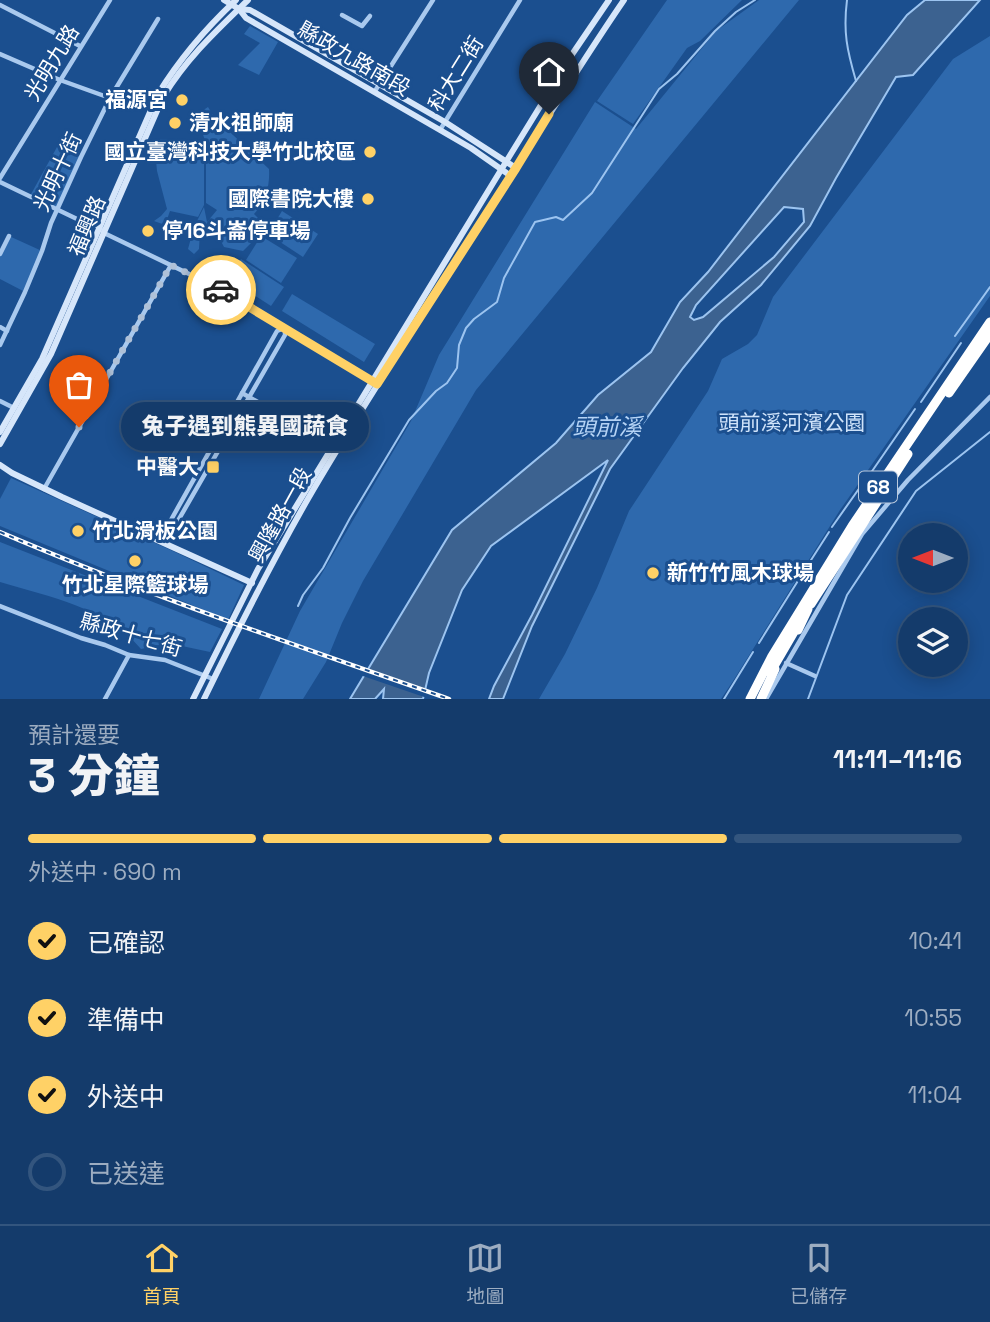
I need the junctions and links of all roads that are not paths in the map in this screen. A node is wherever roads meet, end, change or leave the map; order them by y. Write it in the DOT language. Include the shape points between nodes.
graph roads {
  1 [pos="110,0"];
  2 [pos="224,0"];
  3 [pos="248,0"];
  4 [pos="433,0"];
  5 [pos="520,0"];
  6 [pos="609,0"];
  7 [pos="624,0"];
  8 [pos="234,2"];
  9 [pos="0,5"];
  10 [pos="239,9"];
  11 [pos="342,15"];
  12 [pos="370,16"];
  13 [pos="158,19"];
  14 [pos="80,46"];
  15 [pos="0,54"];
  16 [pos="60,80"];
  17 [pos="377,88"];
  18 [pos="110,98"];
  19 [pos="445,122"];
  20 [pos="440,130"];
  21 [pos="506,162"];
  22 [pos="516,168"];
  23 [pos="501,170"];
  24 [pos="511,176"];
  25 [pos="0,180"];
  26 [pos="57,209"];
  27 [pos="101,230"];
  28 [pos="9,236"];
  29 [pos="0,254"];
  30 [pos="171,265"];
  31 [pos="990,322"];
  32 [pos="0,327"];
  33 [pos="285,327"];
  34 [pos="7,331"];
  35 [pos="990,334"];
  36 [pos="0,345"];
  37 [pos="374,383"];
  38 [pos="242,393"];
  39 [pos="249,397"];
  40 [pos="990,397"];
  41 [pos="0,401"];
  42 [pos="14,408"];
  43 [pos="0,432"];
  44 [pos="0,444"];
  45 [pos="333,444"];
  46 [pos="0,465"];
  47 [pos="44,489"];
  48 [pos="163,542"];
  49 [pos="250,582"];
  50 [pos="260,588"];
  51 [pos="0,606"];
  52 [pos="808,609"];
  53 [pos="129,655"];
  54 [pos="772,656"];
  55 [pos="786,663"];
  56 [pos="204,675"];
  57 [pos="815,676"];
  58 [pos="213,679"];
  59 [pos="104,699"];
  60 [pos="193,699"];
  61 [pos="204,699"];
  62 [pos="743,699"];
  63 [pos="750,699"];
  64 [pos="755,699"];
  65 [pos="764,699"];
  1 -- 14 [label="street, 光明九路"];
  2 -- 8 [label="street, 縣政九路南段"];
  3 -- 10 [label="street, 福興路"];
  4 -- 17 [label="street"];
  5 -- 19 [label="street, 科大二街"];
  6 -- 21 [label="street, 興隆路一段"];
  7 -- 22 [label="street, 興隆路一段"];
  8 -- 10 [label="street, 縣政九路南段"];
  8 -- 27 [label="street, 福興路" via="197,40 158,94"];
  9 -- 14 [label="street"];
  10 -- 17 [label="street, 縣政九路南段" via="246,18"];
  10 -- 27 [label="street, 福興路" via="203,44 163,97"];
  11 -- 12 [label="street" via="362,26"];
  13 -- 18 [label="street, 光明十街"];
  14 -- 16 [label="street, 光明九路"];
  15 -- 16 [label="street"];
  16 -- 18 [label="street"];
  16 -- 25 [label="street, 光明九路"];
  17 -- 19 [label="street, 縣政九路南段"];
  17 -- 20 [label="street, 縣政九路南段"];
  18 -- 26 [label="street, 光明十街"];
  19 -- 20 [label="street, 科大二街"];
  19 -- 21 [label="street, 縣政九路南段"];
  20 -- 23 [label="street, 縣政九路南段"];
  21 -- 22 [label="street, 縣政九路南段"];
  21 -- 23 [label="street, 興隆路一段"];
  22 -- 24 [label="street, 興隆路一段"];
  23 -- 24 [label="street, 縣政九路南段"];
  23 -- 37 [label="street, 興隆路一段"];
  24 -- 37 [label="street, 興隆路一段"];
  25 -- 26 [label="street"];
  26 -- 27 [label="street"];
  26 -- 34 [label="street, 光明十街"];
  27 -- 30 [label="street"];
  27 -- 42 [label="street, 福興路" via="42,359"];
  27 -- 44 [label="street, 福興路" via="51,354"];
  28 -- 29 [label="street"];
  30 -- 33 [label="street"];
  30 -- 47 [label="street"];
  31 -- 54 [label="highway, 68" via="852,526"];
  32 -- 34 [label="street"];
  33 -- 37 [label="street"];
  33 -- 38 [label="street" via="277,331"];
  33 -- 39 [label="street" via="285,335"];
  34 -- 36 [label="street, 光明十街"];
  35 -- 52 [label="highway, 68"];
  37 -- 45 [label="street, 興隆路一段"];
  37 -- 50 [label="street, 興隆路一段"];
  38 -- 39 [label="street"];
  38 -- 48 [label="street" via="162,536"];
  39 -- 45 [label="street"];
  39 -- 48 [label="street"];
  40 -- 55 [label="street" via="862,534"];
  41 -- 42 [label="street"];
  42 -- 43 [label="street, 福興路"];
  45 -- 49 [label="street, 興隆路一段"];
  46 -- 47 [label="street"];
  47 -- 48 [label="street"];
  48 -- 49 [label="street"];
  49 -- 50 [label="street"];
  49 -- 56 [label="street, 興隆路一段"];
  50 -- 58 [label="street, 興隆路一段"];
  51 -- 53 [label="street, 縣政十七街"];
  52 -- 64 [label="highway, 68"];
  52 -- 65 [label="highway"];
  53 -- 56 [label="street, 縣政十七街" via="165,660"];
  53 -- 59 [label="street"];
  54 -- 62 [label="highway"];
  54 -- 63 [label="highway, 68"];
  55 -- 57 [label="street"];
  55 -- 65 [label="street"];
  56 -- 58 [label="street, 縣政十七街"];
  56 -- 60 [label="street, 興隆路一段"];
  58 -- 61 [label="street, 興隆路一段"];
}
